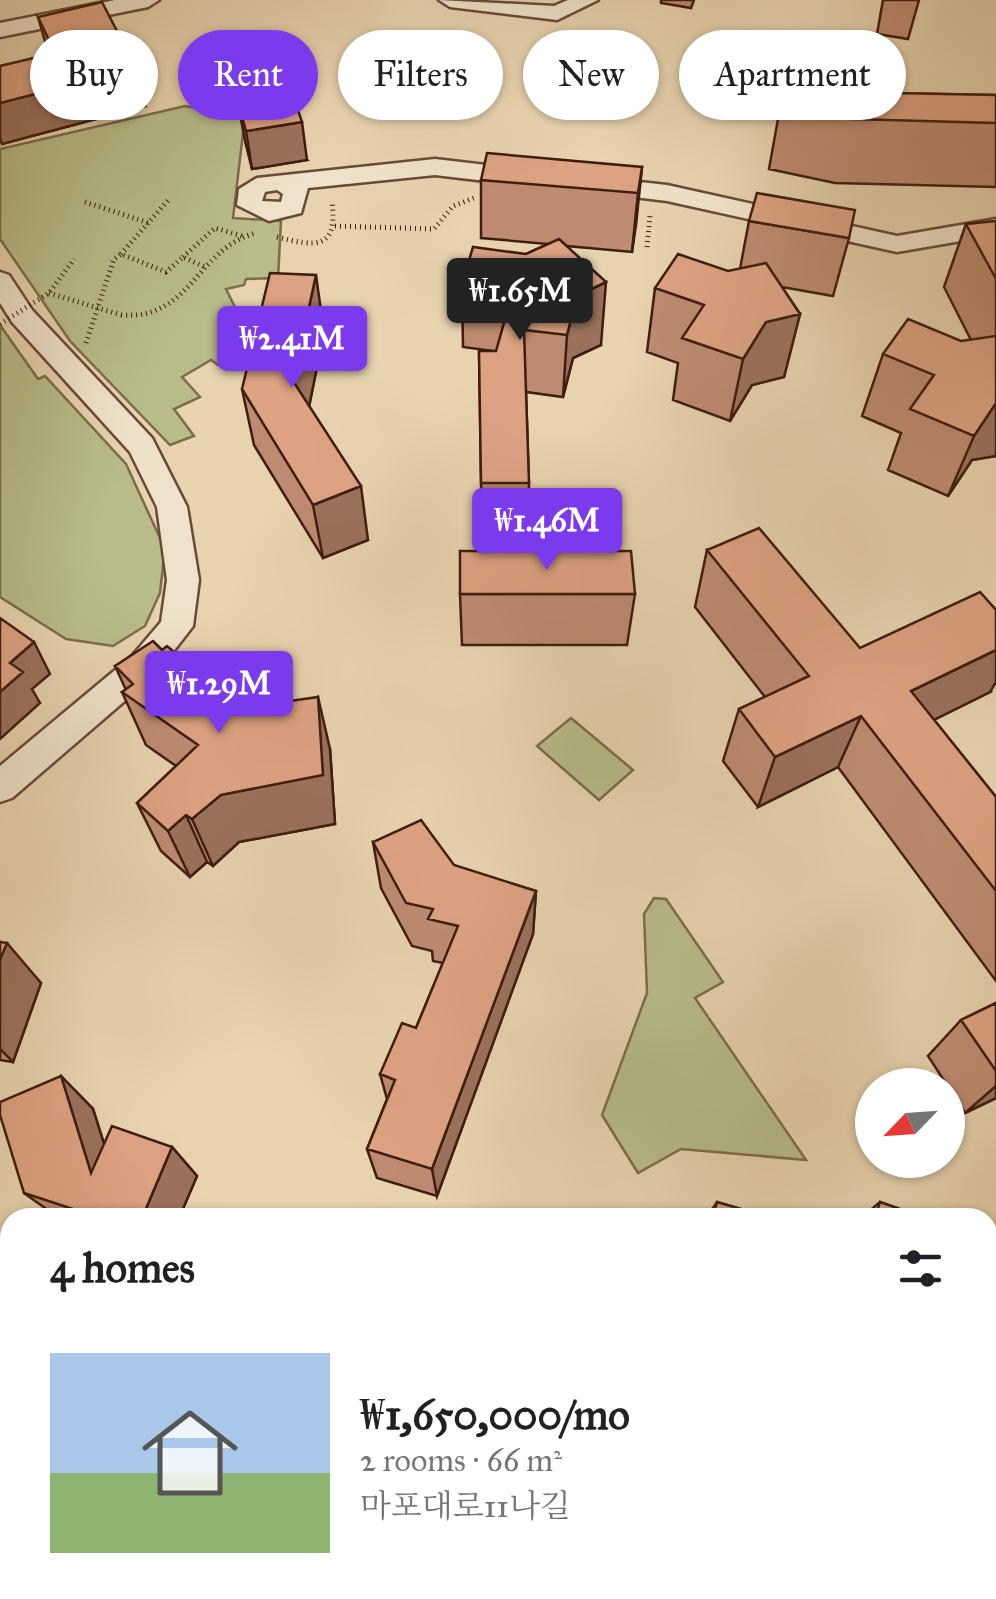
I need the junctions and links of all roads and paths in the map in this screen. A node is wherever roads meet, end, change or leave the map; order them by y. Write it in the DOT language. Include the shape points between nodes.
graph roads {
  1 [pos="148,0"];
  2 [pos="450,0"];
  3 [pos="588,0"];
  4 [pos="0,30"];
  5 [pos="318,180"];
  6 [pos="287,184"];
  7 [pos="170,198"];
  8 [pos="486,198"];
  9 [pos="85,202"];
  10 [pos="634,214"];
  11 [pos="149,223"];
  12 [pos="335,226"];
  13 [pos="996,227"];
  14 [pos="260,234"];
  15 [pos="271,234"];
  16 [pos="243,236"];
  17 [pos="648,247"];
  18 [pos="120,254"];
  19 [pos="183,256"];
  20 [pos="74,258"];
  21 [pos="206,267"];
  22 [pos="0,281"];
  23 [pos="49,293"];
  24 [pos="0,324"];
  25 [pos="76,378"];
  26 [pos="0,787"];
  1 -- 4 [label="street"];
  2 -- 3 [label="street" via="557,13"];
  5 -- 6 [label="street"];
  5 -- 12 [label="path" via="332,198"];
  5 -- 13 [label="street" via="435,168 667,194 897,244"];
  7 -- 11 [label="path"];
  8 -- 12 [label="path" via="453,206 434,229"];
  9 -- 11 [label="path"];
  10 -- 17 [label="path" via="654,217"];
  11 -- 18 [label="path"];
  12 -- 15 [label="path" via="328,238 309,245"];
  14 -- 16 [label="path"];
  16 -- 19 [label="path" via="216,228"];
  16 -- 21 [label="path"];
  18 -- 19 [label="path" via="166,272"];
  18 -- 25 [label="path"];
  19 -- 21 [label="path"];
  20 -- 23 [label="path, bridge"];
  21 -- 23 [label="path, bridge" via="160,314 135,319"];
  22 -- 25 [label="street"];
  23 -- 24 [label="path, bridge"];
  25 -- 26 [label="street" via="142,446 172,507 183,580 177,626 144,665"];
}
